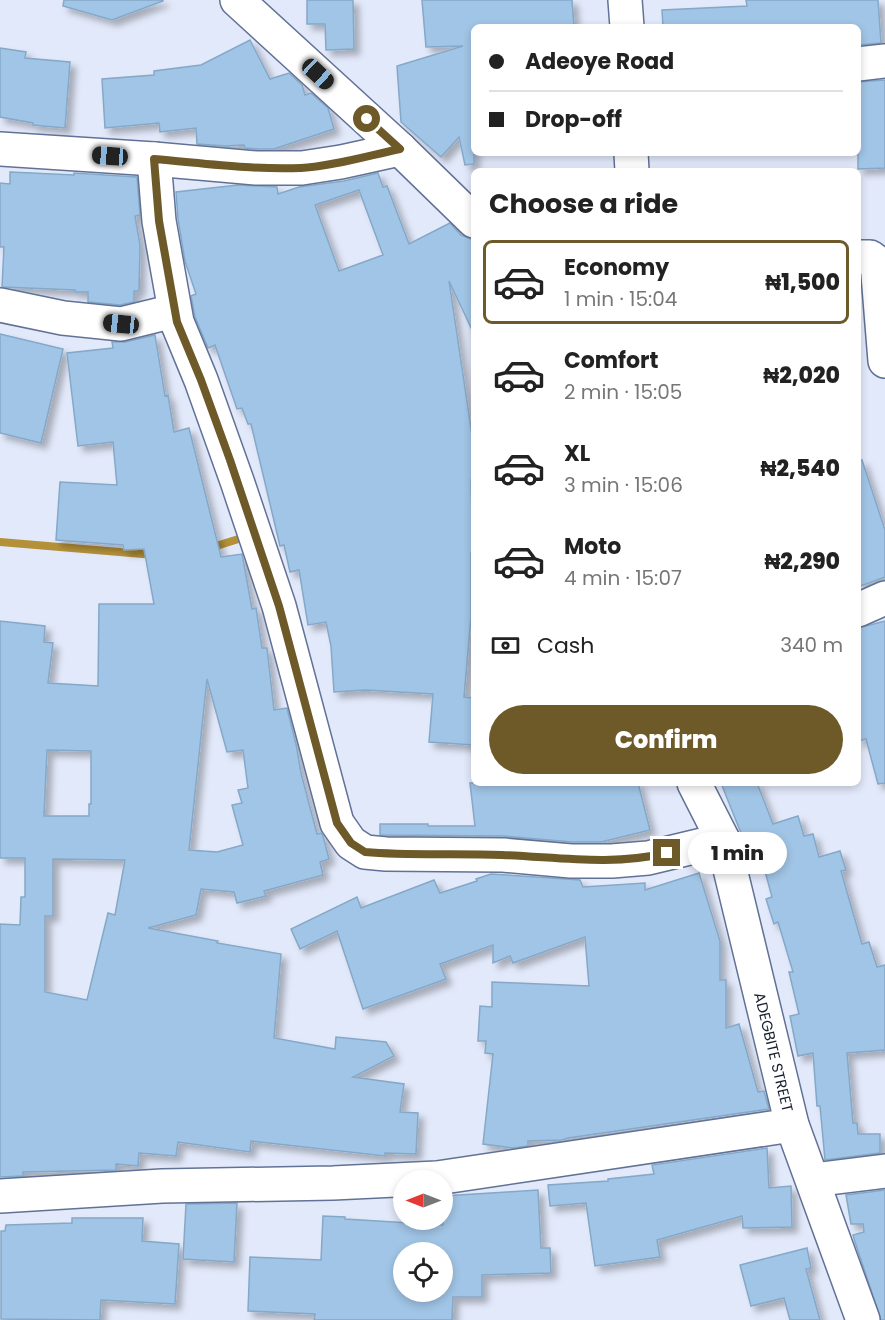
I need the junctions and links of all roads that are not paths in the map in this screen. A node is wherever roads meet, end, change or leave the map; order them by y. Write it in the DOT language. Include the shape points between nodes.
graph roads {
  1 [pos="237,0"];
  2 [pos="625,0"];
  3 [pos="627,24"];
  4 [pos="885,61"];
  5 [pos="861,64"];
  6 [pos="0,149"];
  7 [pos="400,149"];
  8 [pos="154,159"];
  9 [pos="471,218"];
  10 [pos="861,257"];
  11 [pos="0,305"];
  12 [pos="174,311"];
  13 [pos="884,342"];
  14 [pos="885,598"];
  15 [pos="861,609"];
  16 [pos="696,786"];
  17 [pos="723,840"];
  18 [pos="792,1125"];
  19 [pos="885,1171"];
  20 [pos="813,1180"];
  21 [pos="0,1196"];
  22 [pos="863,1320"];
  1 -- 7 [label="street"];
  2 -- 3 [label="street"];
  4 -- 5 [label="street"];
  6 -- 8 [label="street"];
  7 -- 8 [label="street" via="302,168"];
  7 -- 9 [label="street"];
  8 -- 12 [label="street" via="159,221"];
  10 -- 13 [label="street" via="877,262"];
  11 -- 12 [label="street" via="63,318 121,324"];
  12 -- 17 [label="street" via="279,606 337,823 351,843 365,852 386,854 612,861 648,858"];
  14 -- 15 [label="street"];
  16 -- 17 [label="street, ADEGBITE STREET"];
  17 -- 18 [label="street, ADEGBITE STREET"];
  18 -- 20 [label="street, ADEGBITE STREET"];
  18 -- 21 [label="street" via="437,1178 162,1186"];
  19 -- 20 [label="street"];
  20 -- 22 [label="street, ADEGBITE STREET"];
}
